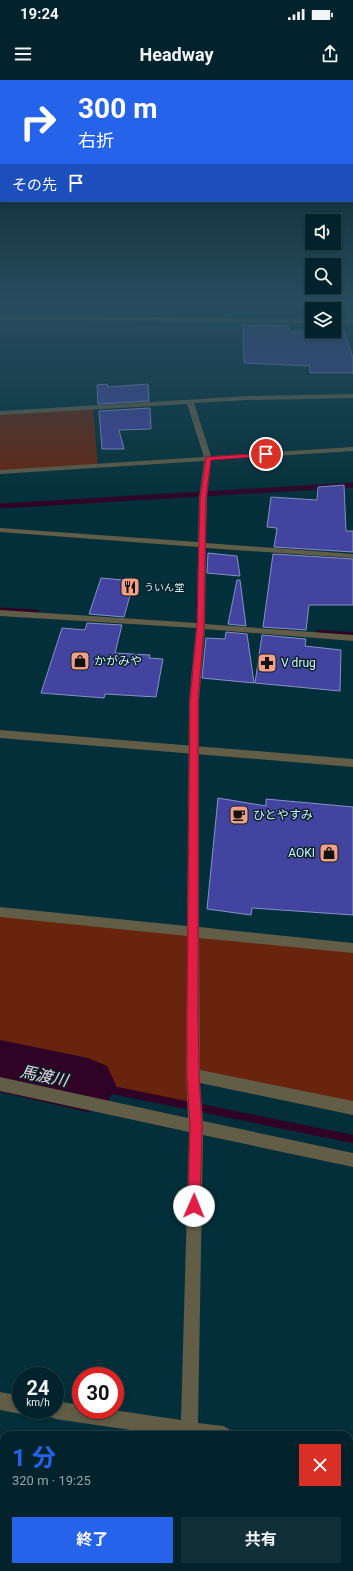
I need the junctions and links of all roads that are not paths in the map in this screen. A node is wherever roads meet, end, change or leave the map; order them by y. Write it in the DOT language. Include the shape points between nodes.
graph roads {
  1 [pos="353,396"];
  2 [pos="190,402"];
  3 [pos="0,413"];
  4 [pos="353,448"];
  5 [pos="208,458"];
  6 [pos="0,472"];
  7 [pos="0,530"];
  8 [pos="202,546"];
  9 [pos="353,556"];
  10 [pos="0,613"];
  11 [pos="201,626"];
  12 [pos="353,638"];
  13 [pos="0,734"];
  14 [pos="194,749"];
  15 [pos="353,763"];
  16 [pos="0,912"];
  17 [pos="192,932"];
  18 [pos="353,948"];
  19 [pos="193,1075"];
  20 [pos="0,1084"];
  21 [pos="353,1108"];
  22 [pos="196,1126"];
  23 [pos="353,1160"];
  24 [pos="0,1401"];
  25 [pos="12,1403"];
  26 [pos="64,1411"];
  27 [pos="183,1431"];
  28 [pos="189,1431"];
  1 -- 2 [label="street"];
  2 -- 3 [label="street"];
  2 -- 5 [label="street"];
  4 -- 5 [label="street"];
  5 -- 6 [label="street"];
  5 -- 8 [label="street" via="203,498"];
  7 -- 8 [label="street"];
  8 -- 9 [label="street"];
  8 -- 11 [label="street"];
  10 -- 11 [label="street"];
  11 -- 12 [label="street"];
  11 -- 14 [label="street" via="194,700"];
  13 -- 14 [label="street"];
  14 -- 15 [label="street"];
  14 -- 17 [label="street"];
  16 -- 17 [label="street"];
  17 -- 18 [label="street"];
  17 -- 19 [label="street"];
  19 -- 21 [label="street"];
  19 -- 22 [label="street"];
  20 -- 22 [label="street"];
  22 -- 23 [label="street"];
  22 -- 28 [label="street"];
  24 -- 25 [label="street"];
  26 -- 27 [label="street"];
}
